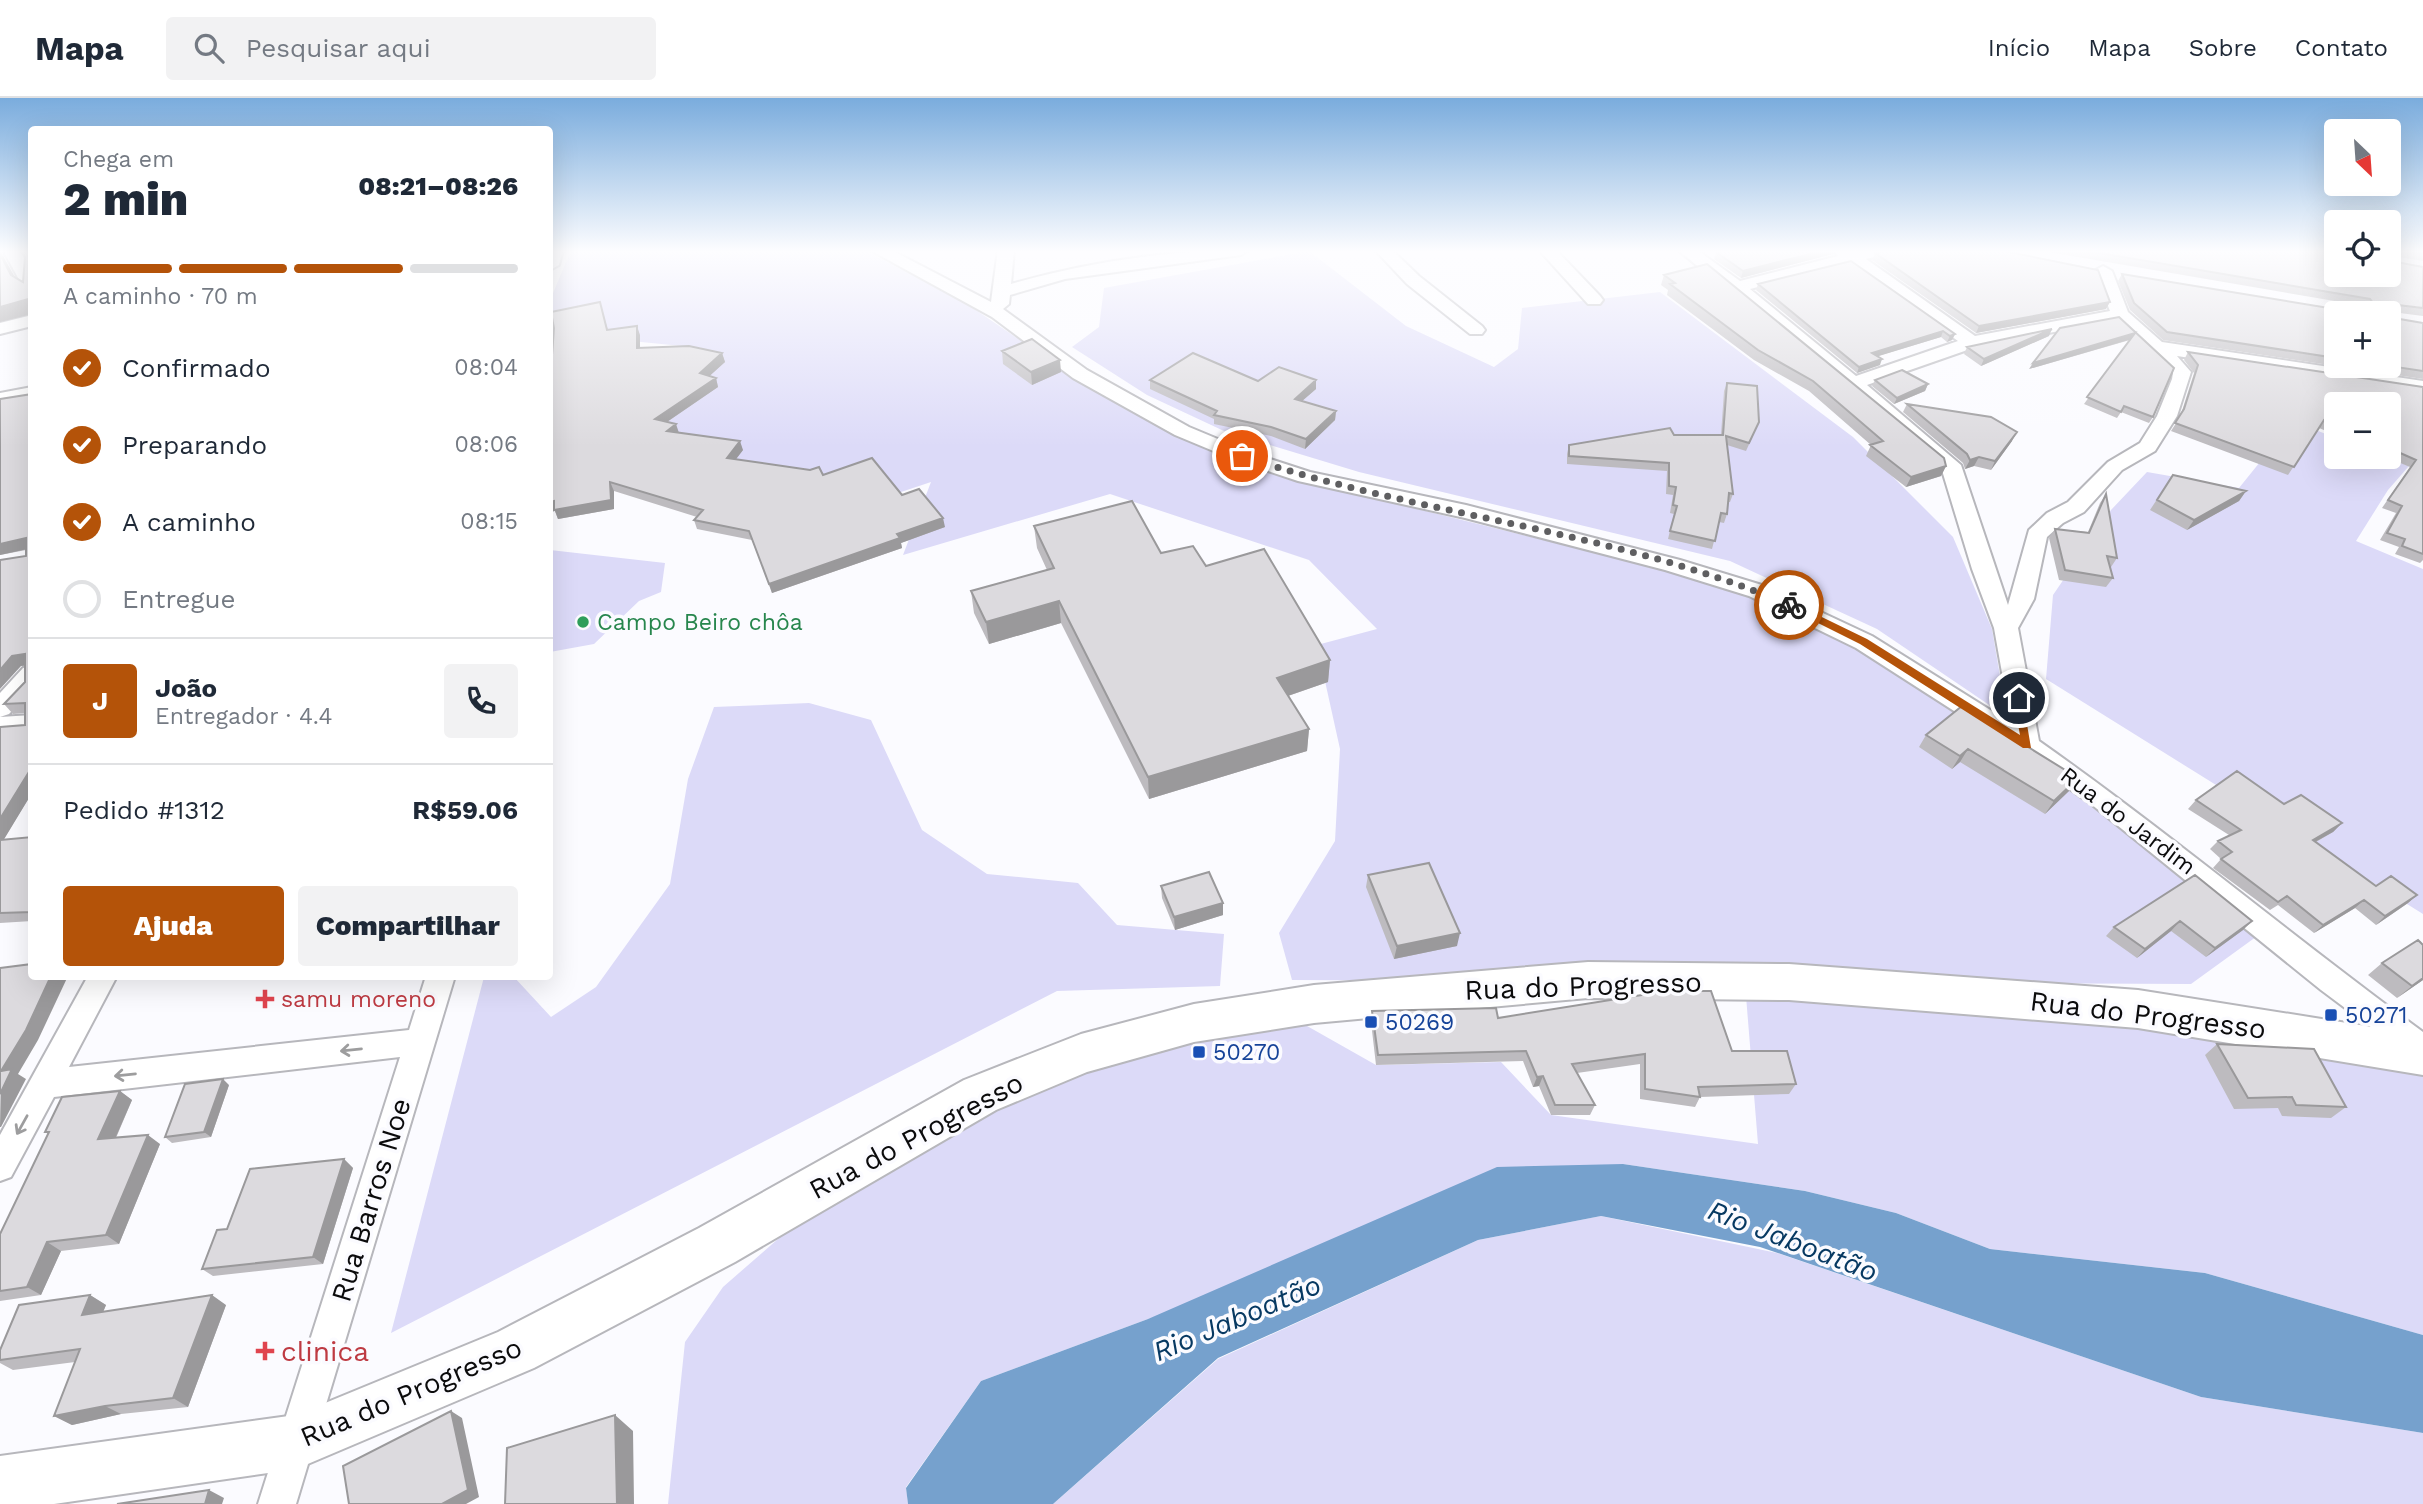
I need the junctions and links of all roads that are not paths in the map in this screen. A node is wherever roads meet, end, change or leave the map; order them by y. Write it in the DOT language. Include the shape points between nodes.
graph roads {
  1 [pos="1016,316"];
  2 [pos="1458,316"];
  3 [pos="1771,316"];
  4 [pos="1935,316"];
  5 [pos="2111,316"];
  6 [pos="2122,316"];
  7 [pos="28,321"];
  8 [pos="0,329"];
  9 [pos="1476,330"];
  10 [pos="1972,342"];
  11 [pos="2157,347"];
  12 [pos="1852,385"];
  13 [pos="2423,387"];
  14 [pos="28,394"];
  15 [pos="0,399"];
  16 [pos="2006,628"];
  17 [pos="28,678"];
  18 [pos="0,708"];
  19 [pos="28,724"];
  20 [pos="0,726"];
  21 [pos="2027,745"];
  22 [pos="101,980"];
  23 [pos="440,980"];
  24 [pos="419,1042"];
  25 [pos="2423,1049"];
  26 [pos="2423,1055"];
  27 [pos="45,1084"];
  28 [pos="0,1166"];
  29 [pos="296,1442"];
  30 [pos="0,1484"];
  31 [pos="277,1504"];
  1 -- 21 [label="street, Rua do Jardim" via="1080,374 1182,431 1305,477 1492,519 1757,591 1864,642"];
  2 -- 9 [label="street"];
  3 -- 12 [label="street"];
  4 -- 10 [label="street"];
  5 -- 10 [label="street"];
  6 -- 11 [label="street"];
  7 -- 8 [label="street"];
  10 -- 12 [label="street"];
  11 -- 13 [label="street"];
  11 -- 16 [label="street" via="2182,372 2167,416 2148,447 2115,466 2076,507 2037,535 2023,599"];
  12 -- 16 [label="street" via="1951,465 1979,559"];
  14 -- 15 [label="street"];
  16 -- 21 [label="street"];
  17 -- 18 [label="street"];
  19 -- 20 [label="street"];
  21 -- 25 [label="street, Rua do Jardim"];
  22 -- 27 [label="street"];
  23 -- 24 [label="street, Rua Barros Noe"];
  24 -- 27 [label="street, one-way"];
  24 -- 29 [label="street, Rua Barros Noe"];
  26 -- 29 [label="street, Rua do Progresso" via="2138,1009 1789,982 1588,981 1473,988 1314,1004 1194,1023 1081,1055 980,1095 717,1245 516,1350"];
  27 -- 28 [label="street, one-way"];
  29 -- 30 [label="street, Rua do Progresso"];
  29 -- 31 [label="street, Rua Barros Noe"];
}
